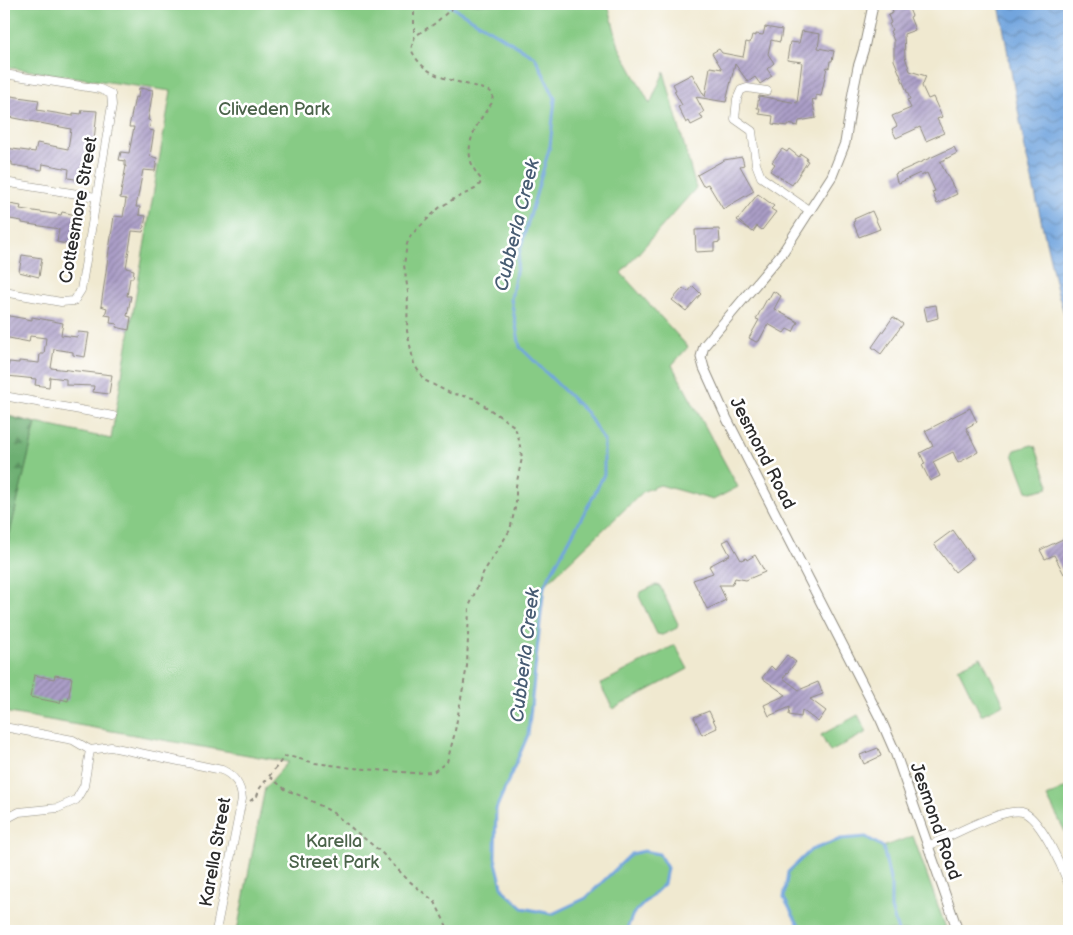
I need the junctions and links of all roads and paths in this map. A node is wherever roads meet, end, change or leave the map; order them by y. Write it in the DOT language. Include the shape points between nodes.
graph roads {
  1 [pos="457,4"];
  2 [pos="871,4"];
  3 [pos="414,5"];
  4 [pos="414,38"];
  5 [pos="4,74"];
  6 [pos="767,91"];
  7 [pos="4,182"];
  8 [pos="96,197"];
  9 [pos="810,212"];
  10 [pos="4,292"];
  11 [pos="4,396"];
  12 [pos="113,416"];
  13 [pos="4,727"];
  14 [pos="90,750"];
  15 [pos="270,776"];
  16 [pos="250,802"];
  17 [pos="4,820"];
  18 [pos="928,846"];
  19 [pos="1069,885"];
  20 [pos="216,931"];
  21 [pos="449,931"];
  22 [pos="958,931"];
  1 -- 4 [label="path"];
  2 -- 9 [label="street, Jesmond Road" via="845,143 832,176"];
  3 -- 4 [label="path"];
  4 -- 15 [label="path" via="410,49 424,68 448,79 482,88 493,93 494,97 473,131 471,141 471,157 481,179 480,184 475,190 439,208 411,235 407,244 404,265 409,346 414,364 424,380 450,393 473,398 514,426 522,458 514,512 510,530 483,573 469,607 468,666 447,762 434,772 414,773 315,763 288,756"];
  5 -- 8 [label="street, Cottesmore Street" via="100,89 111,94 112,105"];
  6 -- 9 [label="street" via="741,90 735,120 752,131 761,177"];
  7 -- 8 [label="street"];
  8 -- 10 [label="street, Cottesmore Street" via="81,290 74,301 61,302"];
  9 -- 18 [label="street, Jesmond Road" via="783,252 704,346 701,358 726,416 881,720"];
  11 -- 12 [label="street"];
  13 -- 14 [label="street" via="73,740"];
  14 -- 17 [label="street" via="84,786 76,800 58,808 19,812"];
  14 -- 20 [label="street, Karella Street" via="111,747 222,770 236,779 242,799"];
  15 -- 16 [label="path"];
  15 -- 21 [label="path" via="286,790 332,812 381,852 435,902"];
  18 -- 19 [label="street" via="1000,814 1020,812 1039,828"];
  18 -- 22 [label="street, Jesmond Road"];
}
